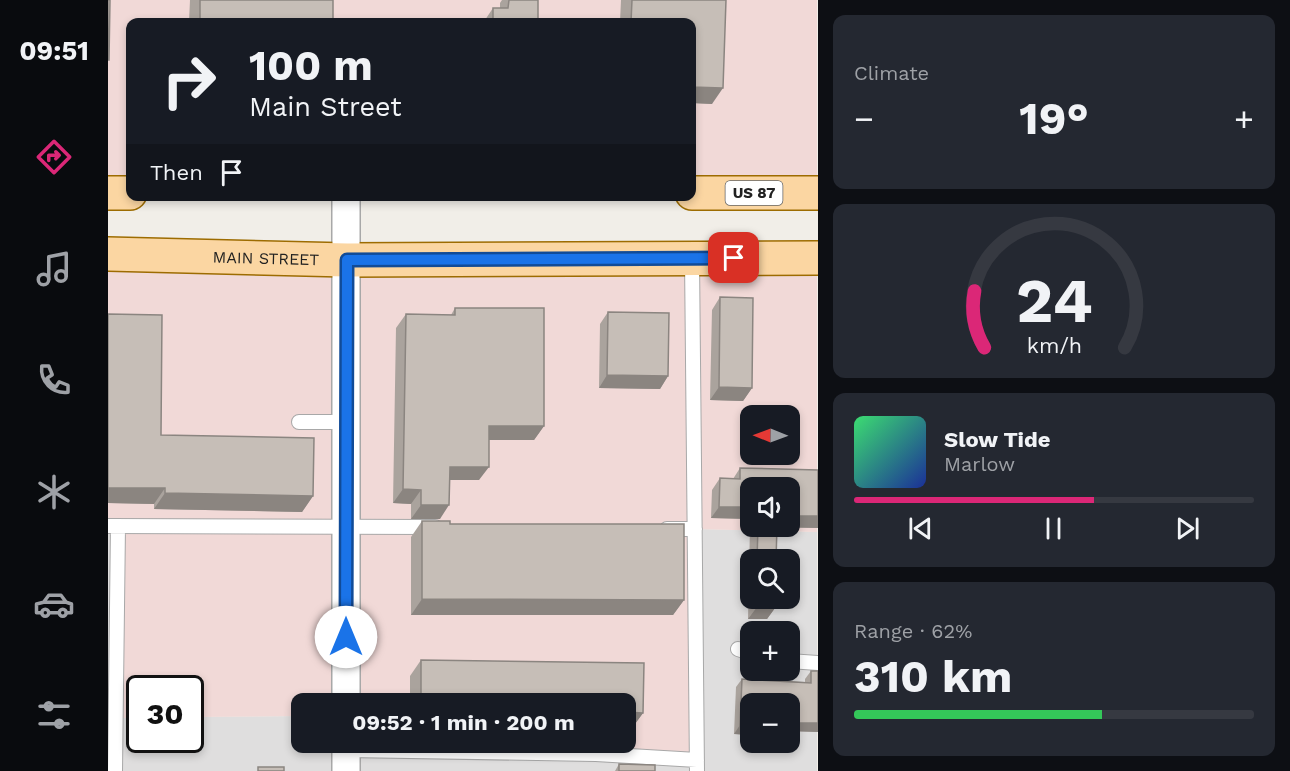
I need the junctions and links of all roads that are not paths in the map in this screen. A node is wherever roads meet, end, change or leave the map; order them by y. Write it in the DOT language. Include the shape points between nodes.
graph roads {
  1 [pos="108,193"];
  2 [pos="126,193"];
  3 [pos="696,193"];
  4 [pos="818,193"];
  5 [pos="346,201"];
  6 [pos="108,254"];
  7 [pos="692,258"];
  8 [pos="818,258"];
  9 [pos="347,260"];
  10 [pos="299,422"];
  11 [pos="347,422"];
  12 [pos="113,526"];
  13 [pos="346,526"];
  14 [pos="453,527"];
  15 [pos="649,529"];
  16 [pos="695,529"];
  17 [pos="800,662"];
  18 [pos="818,663"];
  19 [pos="346,693"];
  20 [pos="346,754"];
  21 [pos="697,766"];
  22 [pos="115,771"];
  1 -- 2 [label="main road"];
  3 -- 4 [label="main road, US 87"];
  5 -- 9 [label="street"];
  6 -- 9 [label="main road, MAIN STREET"];
  7 -- 8 [label="main road, MAIN STREET"];
  7 -- 9 [label="main road, MAIN STREET"];
  7 -- 16 [label="lane"];
  9 -- 11 [label="street"];
  10 -- 11 [label="lane"];
  11 -- 13 [label="street"];
  12 -- 13 [label="lane"];
  12 -- 22 [label="lane"];
  13 -- 14 [label="lane"];
  13 -- 19 [label="street"];
  15 -- 16 [label="lane"];
  16 -- 21 [label="lane"];
  17 -- 18 [label="lane"];
  20 -- 21 [label="lane" via="596,754"];
}
